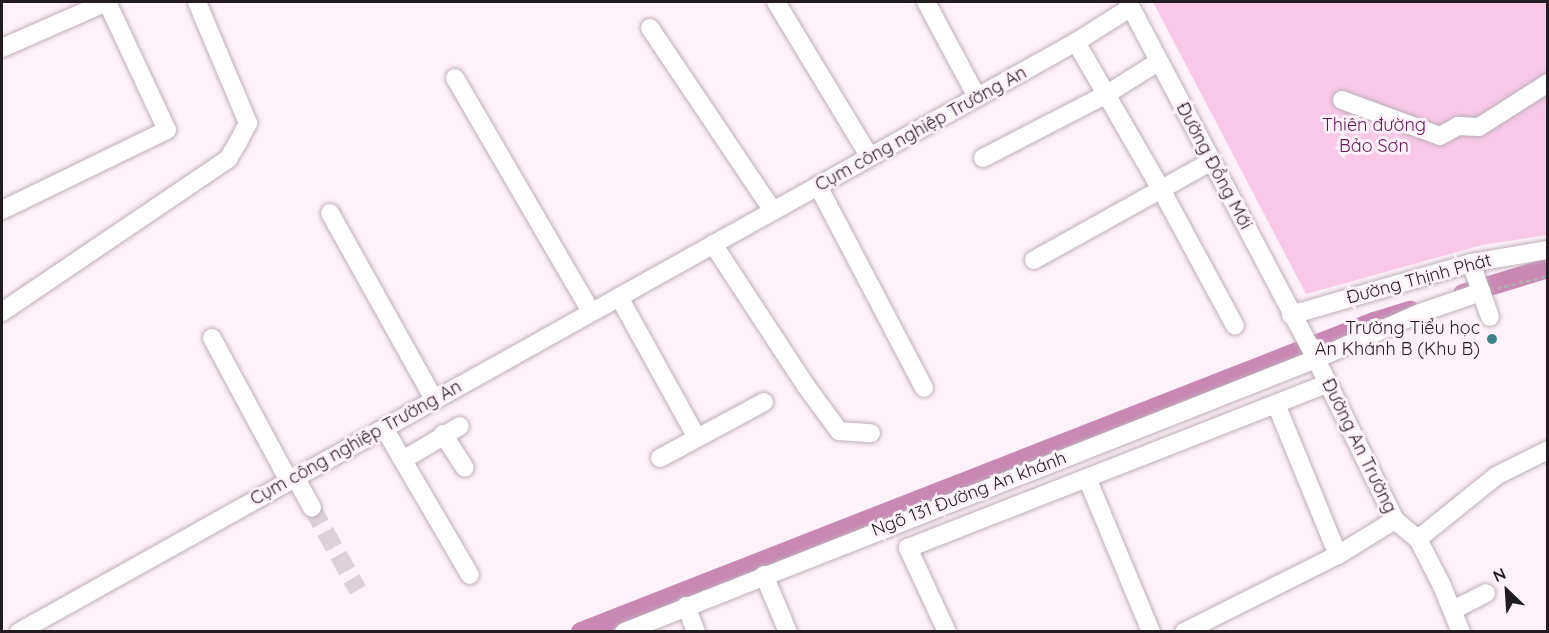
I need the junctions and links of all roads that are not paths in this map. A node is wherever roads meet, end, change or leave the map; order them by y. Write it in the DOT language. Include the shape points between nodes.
graph roads {
  1 [pos="197,2"];
  2 [pos="776,2"];
  3 [pos="926,2"];
  4 [pos="1129,5"];
  5 [pos="650,28"];
  6 [pos="1076,42"];
  7 [pos="2,48"];
  8 [pos="1158,62"];
  9 [pos="454,78"];
  10 [pos="1548,83"];
  11 [pos="1107,94"];
  12 [pos="977,97"];
  13 [pos="1342,100"];
  14 [pos="870,157"];
  15 [pos="982,158"];
  16 [pos="1212,161"];
  17 [pos="818,186"];
  18 [pos="1162,191"];
  19 [pos="2,210"];
  20 [pos="773,211"];
  21 [pos="330,213"];
  22 [pos="711,245"];
  23 [pos="1548,250"];
  24 [pos="1034,260"];
  25 [pos="1471,264"];
  26 [pos="1481,292"];
  27 [pos="619,297"];
  28 [pos="2,312"];
  29 [pos="591,312"];
  30 [pos="1490,318"];
  31 [pos="1296,323"];
  32 [pos="1235,326"];
  33 [pos="212,338"];
  34 [pos="1314,355"];
  35 [pos="1328,384"];
  36 [pos="924,388"];
  37 [pos="435,399"];
  38 [pos="764,402"];
  39 [pos="1276,404"];
  40 [pos="460,426"];
  41 [pos="384,428"];
  42 [pos="871,433"];
  43 [pos="443,434"];
  44 [pos="698,438"];
  45 [pos="1548,450"];
  46 [pos="660,458"];
  47 [pos="404,460"];
  48 [pos="465,468"];
  49 [pos="1087,478"];
  50 [pos="292,479"];
  51 [pos="312,508"];
  52 [pos="1395,520"];
  53 [pos="1418,539"];
  54 [pos="1338,555"];
  55 [pos="764,574"];
  56 [pos="470,575"];
  57 [pos="1486,594"];
  58 [pos="686,606"];
  59 [pos="1453,610"];
  60 [pos="632,630"];
  61 [pos="19,632"];
  62 [pos="696,632"];
  63 [pos="788,632"];
  64 [pos="947,632"];
  65 [pos="1151,632"];
  66 [pos="1184,632"];
  67 [pos="1461,632"];
  1 -- 28 [label="street" via="248,123 228,159"];
  2 -- 14 [label="street"];
  3 -- 12 [label="street"];
  4 -- 6 [label="street, Cụm công nghiệp Trường An"];
  4 -- 8 [label="street, Đường Đồng Mới"];
  5 -- 20 [label="street"];
  6 -- 11 [label="street"];
  6 -- 12 [label="street, Cụm công nghiệp Trường An"];
  7 -- 19 [label="street" via="107,2 167,129"];
  8 -- 11 [label="street"];
  8 -- 16 [label="street, Đường Đồng Mới"];
  9 -- 29 [label="street"];
  10 -- 13 [label="street" via="1479,127 1458,126 1440,136"];
  11 -- 15 [label="street"];
  11 -- 18 [label="street"];
  12 -- 14 [label="street, Cụm công nghiệp Trường An"];
  14 -- 17 [label="street, Cụm công nghiệp Trường An"];
  16 -- 18 [label="street"];
  16 -- 31 [label="street, Đường Đồng Mới"];
  17 -- 20 [label="street, Cụm công nghiệp Trường An"];
  17 -- 36 [label="street"];
  18 -- 24 [label="street"];
  18 -- 32 [label="street"];
  20 -- 22 [label="street, Cụm công nghiệp Trường An"];
  21 -- 37 [label="street"];
  22 -- 27 [label="street, Cụm công nghiệp Trường An"];
  22 -- 42 [label="street" via="839,431"];
  23 -- 25 [label="street, Đường Thịnh Phát"];
  25 -- 26 [label="street"];
  25 -- 31 [label="street, Đường Thịnh Phát" via="1360,293"];
  26 -- 30 [label="street"];
  26 -- 34 [label="street, Ngõ 131 Đường An khánh"];
  27 -- 29 [label="street, Cụm công nghiệp Trường An"];
  27 -- 44 [label="street"];
  29 -- 37 [label="street, Cụm công nghiệp Trường An"];
  31 -- 34 [label="street, Đường Đồng Mới"];
  33 -- 50 [label="street"];
  34 -- 35 [label="street, Đường An Trường"];
  34 -- 55 [label="street, Ngõ 131 Đường An khánh"];
  35 -- 39 [label="street"];
  35 -- 52 [label="street, Đường An Trường"];
  37 -- 41 [label="street, Cụm công nghiệp Trường An"];
  38 -- 44 [label="street"];
  39 -- 49 [label="street"];
  39 -- 54 [label="street"];
  40 -- 43 [label="street"];
  41 -- 47 [label="street"];
  41 -- 50 [label="street, Cụm công nghiệp Trường An"];
  43 -- 47 [label="street"];
  43 -- 48 [label="street"];
  44 -- 46 [label="street"];
  45 -- 53 [label="street" via="1496,476"];
  47 -- 56 [label="street"];
  49 -- 64 [label="street" via="908,548"];
  49 -- 65 [label="street"];
  50 -- 51 [label="street"];
  50 -- 61 [label="street, Cụm công nghiệp Trường An"];
  52 -- 53 [label="street, Đường An Trường"];
  52 -- 54 [label="street"];
  53 -- 59 [label="street, Đường An Trường"];
  54 -- 66 [label="street"];
  55 -- 58 [label="street, Ngõ 131 Đường An khánh"];
  55 -- 63 [label="street"];
  57 -- 59 [label="street"];
  58 -- 60 [label="street, Ngõ 131 Đường An khánh"];
  58 -- 62 [label="street"];
  59 -- 67 [label="street, Đường An Trường"];
}
